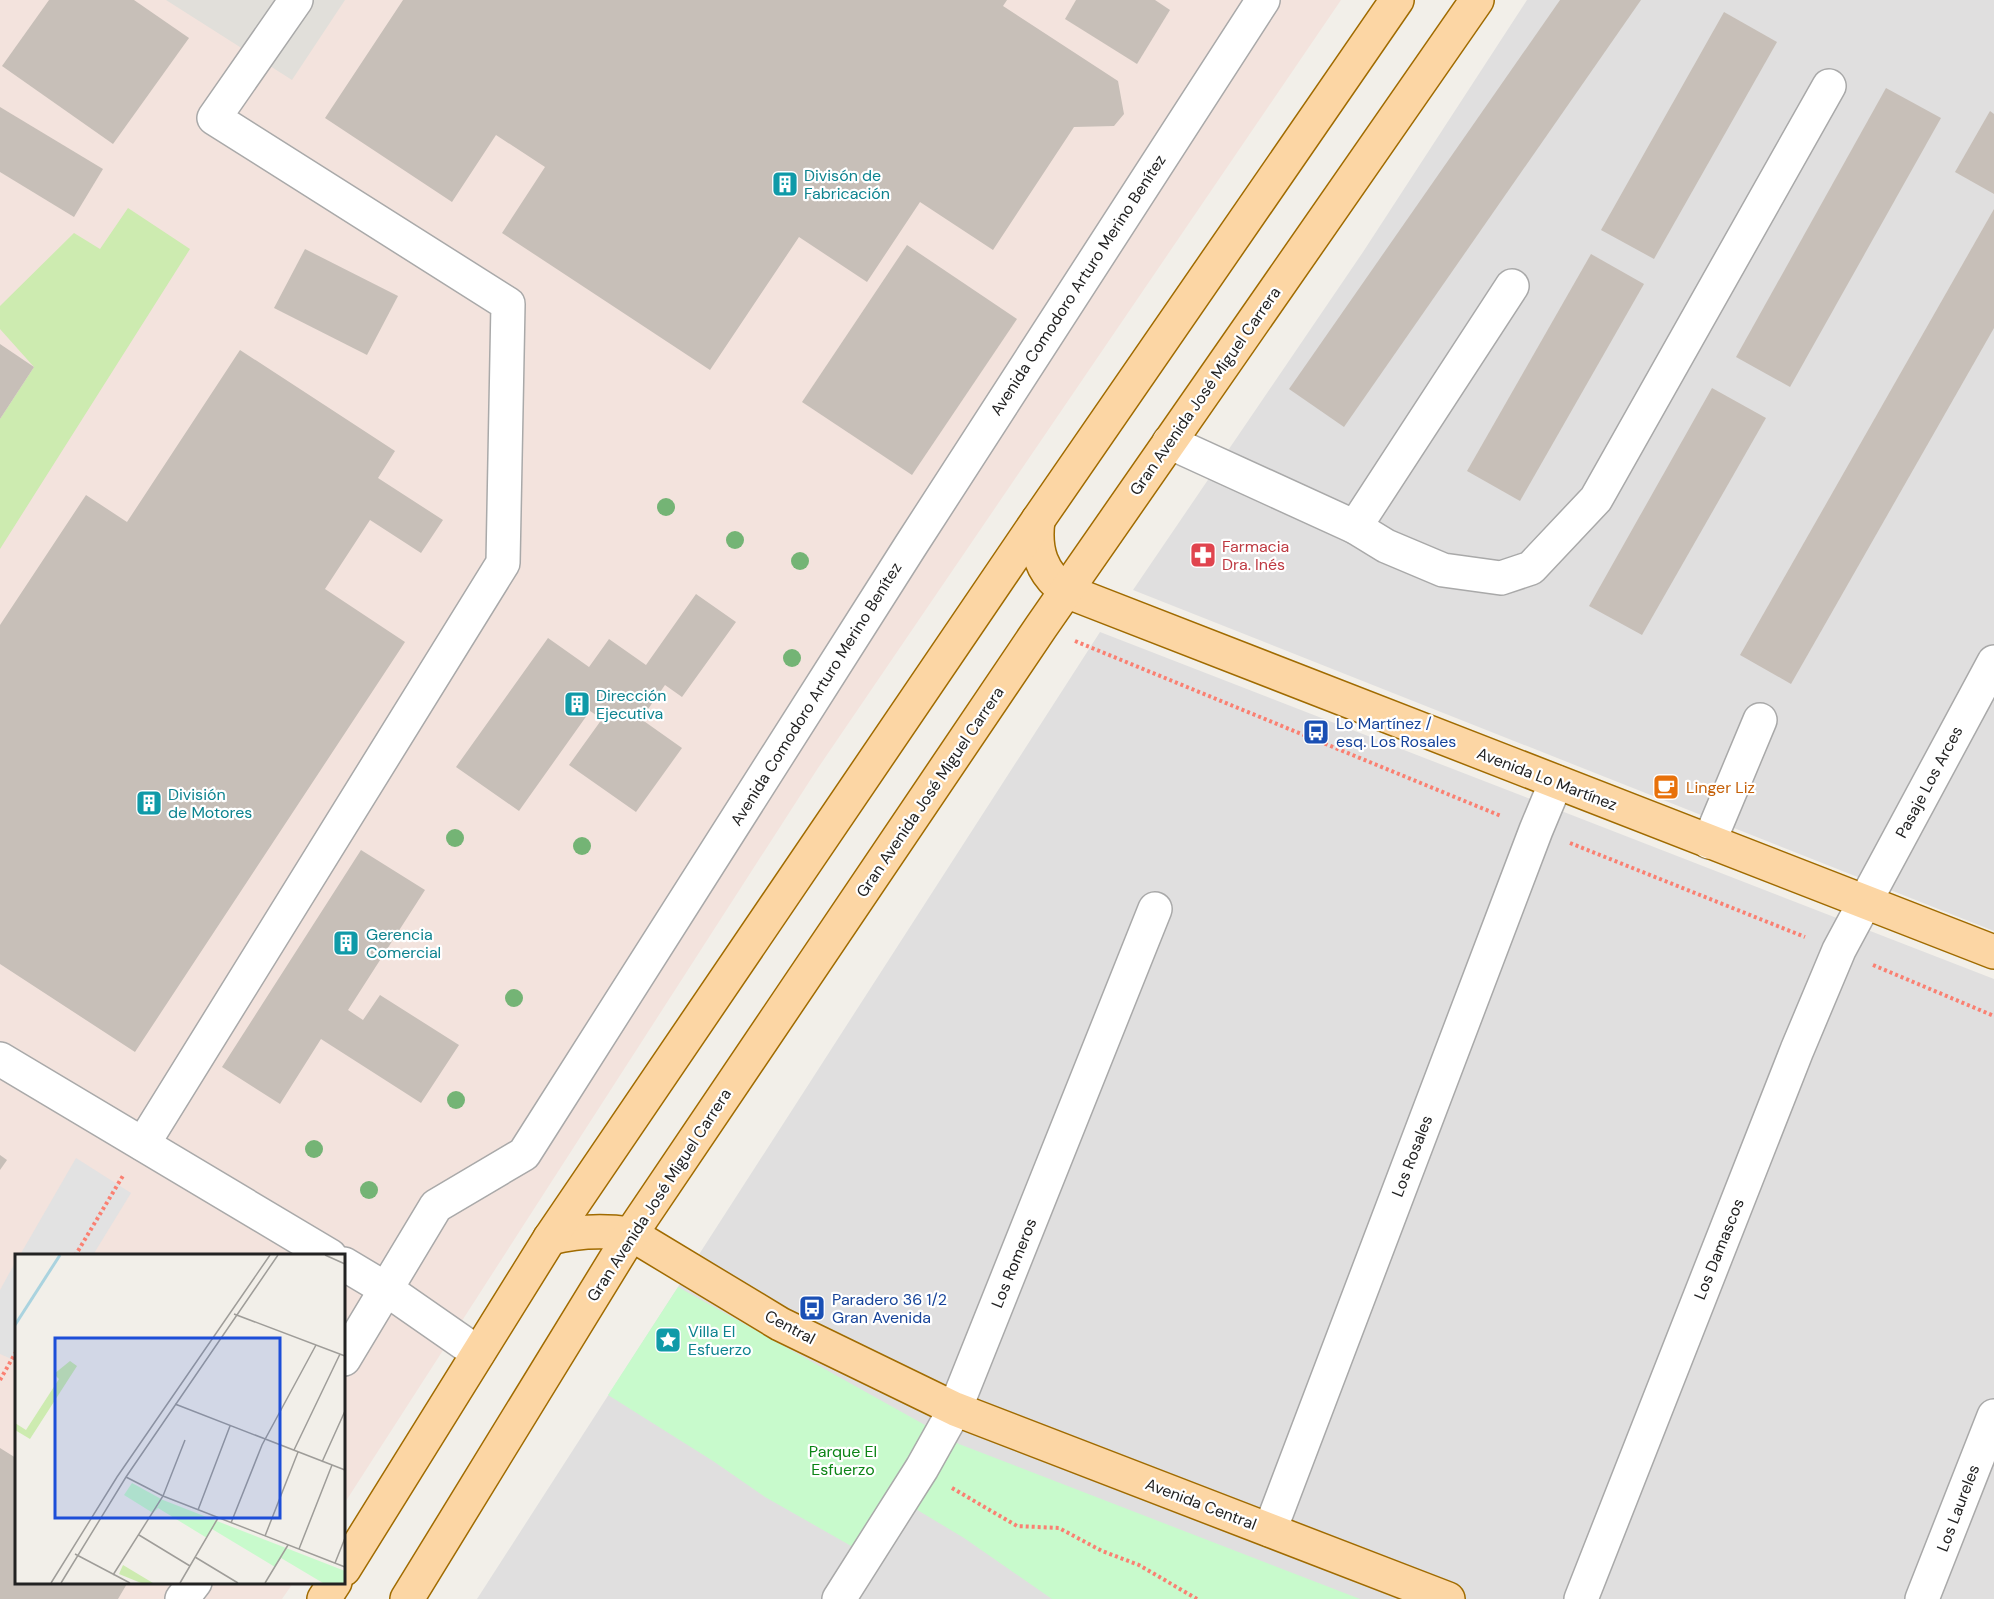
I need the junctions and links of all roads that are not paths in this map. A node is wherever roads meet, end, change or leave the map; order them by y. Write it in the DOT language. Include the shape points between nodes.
graph roads {
  1 [pos="296,0"];
  2 [pos="1263,0"];
  3 [pos="1398,0"];
  4 [pos="1477,0"];
  5 [pos="1830,86"];
  6 [pos="1512,286"];
  7 [pos="1169,442"];
  8 [pos="1038,520"];
  9 [pos="1355,527"];
  10 [pos="1066,591"];
  11 [pos="1994,662"];
  12 [pos="1760,720"];
  13 [pos="1556,782"];
  14 [pos="1709,842"];
  15 [pos="1865,902"];
  16 [pos="1155,909"];
  17 [pos="1994,952"];
  18 [pos="0,1059"];
  19 [pos="143,1144"];
  20 [pos="631,1234"];
  21 [pos="550,1238"];
  22 [pos="327,1254"];
  23 [pos="345,1265"];
  24 [pos="386,1289"];
  25 [pos="478,1353"];
  26 [pos="345,1357"];
  27 [pos="955,1409"];
  28 [pos="1994,1416"];
  29 [pos="1270,1530"];
  30 [pos="345,1567"];
  31 [pos="193,1584"];
  32 [pos="334,1584"];
  33 [pos="182,1599"];
  34 [pos="324,1599"];
  35 [pos="407,1599"];
  36 [pos="839,1599"];
  37 [pos="1448,1599"];
  38 [pos="1581,1599"];
  39 [pos="1922,1599"];
  1 -- 19 [label="street" via="213,118 507,304 503,563"];
  2 -- 24 [label="street, Avenida Comodoro Arturo Merino Benítez" via="524,1154 436,1206"];
  3 -- 8 [label="main road"];
  4 -- 7 [label="main road, Gran Avenida José Miguel Carrera"];
  5 -- 9 [label="street" via="1596,500 1531,568 1501,578 1443,570 1386,546"];
  6 -- 9 [label="street"];
  7 -- 9 [label="street"];
  7 -- 10 [label="main road, Gran Avenida José Miguel Carrera"];
  8 -- 10 [label="main road" via="1036,537 1041,560 1054,582"];
  8 -- 21 [label="main road"];
  10 -- 13 [label="main road, Avenida Lo Martínez"];
  10 -- 20 [label="main road, Gran Avenida José Miguel Carrera"];
  11 -- 15 [label="street, Pasaje Los Arces"];
  12 -- 14 [label="street"];
  13 -- 14 [label="main road, Avenida Lo Martínez"];
  13 -- 29 [label="street, Los Rosales"];
  14 -- 15 [label="main road, Avenida Lo Martínez"];
  15 -- 17 [label="main road, Avenida Lo Martínez"];
  15 -- 38 [label="street, Los Damascos" via="1839,950 1797,1050"];
  16 -- 27 [label="street, Los Romeros"];
  18 -- 19 [label="street"];
  19 -- 22 [label="street"];
  20 -- 21 [label="main road" via="589,1231"];
  20 -- 27 [label="main road, Central" via="780,1324"];
  20 -- 35 [label="main road, Gran Avenida José Miguel Carrera"];
  21 -- 25 [label="main road"];
  23 -- 24 [label="street"];
  24 -- 25 [label="street"];
  24 -- 26 [label="street, Avenida Comodoro Arturo Merino Benítez"];
  25 -- 30 [label="main road"];
  27 -- 29 [label="main road, Avenida Central"];
  27 -- 36 [label="street, Los Romeros"];
  28 -- 39 [label="street, Los Laureles"];
  29 -- 37 [label="main road, Avenida Central"];
  31 -- 33 [label="street"];
  32 -- 34 [label="main road"];
}
